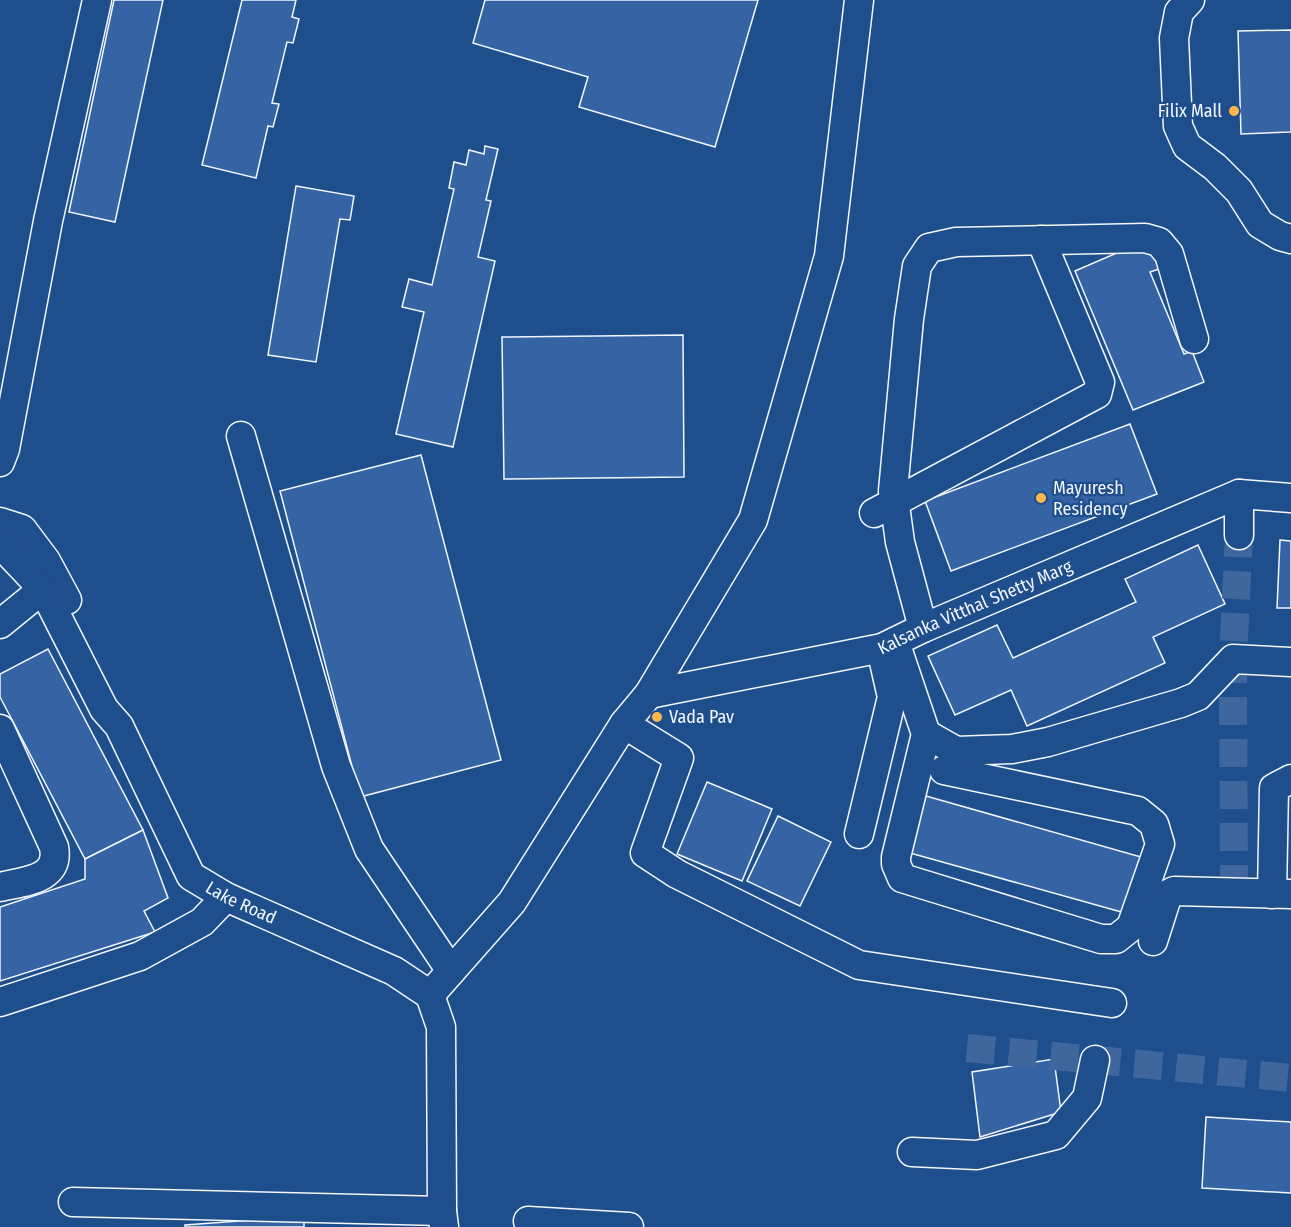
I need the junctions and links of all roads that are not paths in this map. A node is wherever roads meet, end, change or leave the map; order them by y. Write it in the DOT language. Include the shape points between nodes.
graph roads {
  1 [pos="97,0"];
  2 [pos="859,0"];
  3 [pos="1190,0"];
  4 [pos="1291,239"];
  5 [pos="1041,240"];
  6 [pos="1194,339"];
  7 [pos="241,436"];
  8 [pos="0,462"];
  9 [pos="1239,494"];
  10 [pos="1291,498"];
  11 [pos="884,508"];
  12 [pos="0,522"];
  13 [pos="1239,535"];
  14 [pos="0,540"];
  15 [pos="47,590"];
  16 [pos="0,624"];
  17 [pos="923,628"];
  18 [pos="888,645"];
  19 [pos="1291,662"];
  20 [pos="649,694"];
  21 [pos="624,724"];
  22 [pos="0,729"];
  23 [pos="926,734"];
  24 [pos="126,766"];
  25 [pos="944,770"];
  26 [pos="1291,779"];
  27 [pos="859,834"];
  28 [pos="0,887"];
  29 [pos="1281,894"];
  30 [pos="226,897"];
  31 [pos="1153,941"];
  32 [pos="451,971"];
  33 [pos="430,995"];
  34 [pos="0,1002"];
  35 [pos="1112,1003"];
  36 [pos="1095,1060"];
  37 [pos="912,1152"];
  38 [pos="73,1202"];
  39 [pos="443,1219"];
  40 [pos="528,1221"];
  41 [pos="628,1227"];
  1 -- 8 [label="street"];
  2 -- 20 [label="street" via="829,256 753,520"];
  3 -- 4 [label="street" via="1179,12 1174,38 1178,126 1186,146 1239,191 1260,224"];
  5 -- 6 [label="street" via="1145,238 1159,242 1169,254"];
  5 -- 11 [label="street" via="956,242 929,248 917,266 892,491"];
  5 -- 11 [label="street" via="1100,382 1097,394"];
  7 -- 32 [label="street" via="340,777 369,849"];
  9 -- 10 [label="street, Kalsanka Vitthal Shetty Marg"];
  9 -- 13 [label="street"];
  9 -- 17 [label="street, Kalsanka Vitthal Shetty Marg"];
  11 -- 17 [label="street" via="900,542"];
  12 -- 15 [label="street" via="22,529 46,561"];
  14 -- 15 [label="street"];
  15 -- 16 [label="street"];
  15 -- 24 [label="street" via="48,615"];
  15 -- 30 [label="street, Lake Road" via="117,706 119,726 191,876"];
  17 -- 18 [label="street, Kalsanka Vitthal Shetty Marg"];
  18 -- 20 [label="street, Kalsanka Vitthal Shetty Marg"];
  18 -- 23 [label="street"];
  18 -- 27 [label="street" via="892,698"];
  19 -- 23 [label="street" via="1233,658 1198,696 1048,742 1012,749 956,751"];
  20 -- 21 [label="street"];
  21 -- 32 [label="street" via="512,902"];
  21 -- 35 [label="street" via="679,758 645,853 677,874 858,964"];
  22 -- 28 [label="street" via="56,858 42,876"];
  23 -- 25 [label="street" via="896,857 902,878 1101,939 1116,939 1131,927 1160,844 1154,824 1138,811"];
  26 -- 29 [label="street" via="1274,788"];
  29 -- 31 [label="street" via="1174,891 1168,894"];
  30 -- 33 [label="street, Lake Road" via="394,971"];
  30 -- 34 [label="street" via="202,922 140,956"];
  32 -- 33 [label="street"];
  33 -- 39 [label="street" via="441,1027"];
  36 -- 37 [label="street" via="1087,1098 1056,1135 977,1155"];
  38 -- 39 [label="street"];
  40 -- 41 [label="street"];
}
